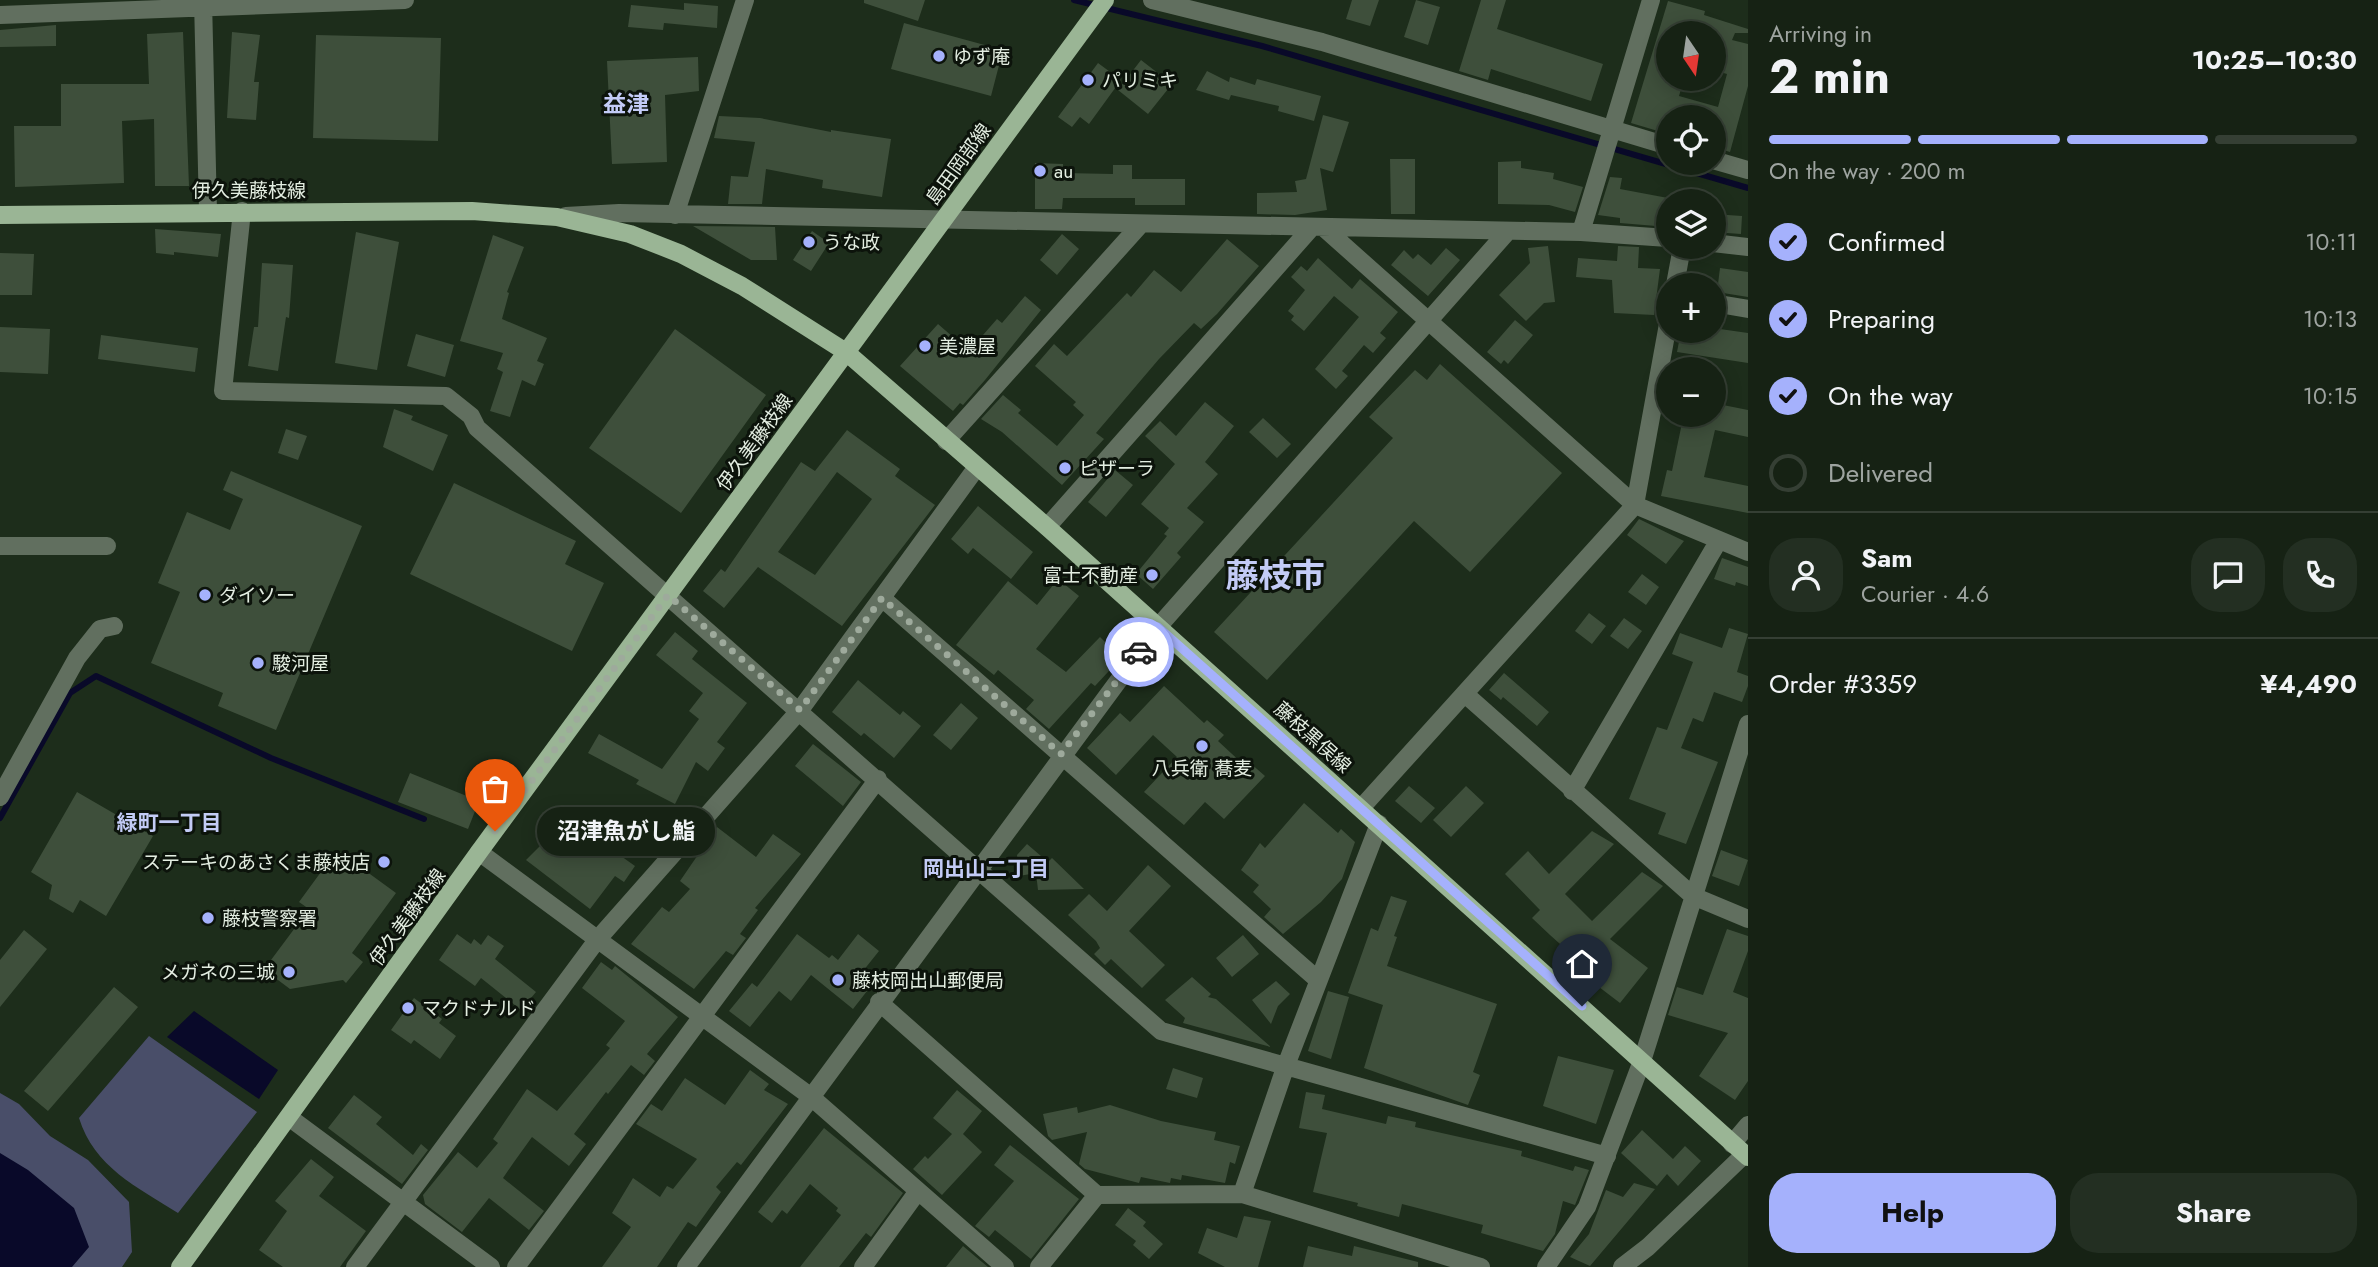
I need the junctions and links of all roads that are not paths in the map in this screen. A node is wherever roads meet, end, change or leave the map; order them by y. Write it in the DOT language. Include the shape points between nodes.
graph roads {
  1 [pos="405,0"];
  2 [pos="745,0"];
  3 [pos="1105,0"];
  4 [pos="1152,0"];
  5 [pos="1651,0"];
  6 [pos="203,4"];
  7 [pos="0,15"];
  8 [pos="1612,130"];
  9 [pos="1656,143"];
  10 [pos="1726,164"];
  11 [pos="1748,170"];
  12 [pos="208,211"];
  13 [pos="242,211"];
  14 [pos="0,215"];
  15 [pos="675,215"];
  16 [pos="557,217"];
  17 [pos="942,222"];
  18 [pos="1141,224"];
  19 [pos="1317,227"];
  20 [pos="1508,231"];
  21 [pos="1581,232"];
  22 [pos="1656,237"];
  23 [pos="1726,244"];
  24 [pos="1748,247"];
  25 [pos="1726,305"];
  26 [pos="1748,309"];
  27 [pos="1426,320"];
  28 [pos="1665,343"];
  29 [pos="846,352"];
  30 [pos="946,441"];
  31 [pos="977,467"];
  32 [pos="1635,505"];
  33 [pos="1047,527"];
  34 [pos="1719,540"];
  35 [pos="0,546"];
  36 [pos="107,546"];
  37 [pos="1748,552"];
  38 [pos="668,595"];
  39 [pos="882,598"];
  40 [pos="114,626"];
  41 [pos="1158,627"];
  42 [pos="1465,695"];
  43 [pos="800,710"];
  44 [pos="1748,724"];
  45 [pos="1061,754"];
  46 [pos="878,779"];
  47 [pos="1572,791"];
  48 [pos="0,797"];
  49 [pos="1361,808"];
  50 [pos="1379,824"];
  51 [pos="479,852"];
  52 [pos="979,870"];
  53 [pos="1693,896"];
  54 [pos="1748,919"];
  55 [pos="597,940"];
  56 [pos="1318,981"];
  57 [pos="879,1002"];
  58 [pos="700,1016"];
  59 [pos="1642,1061"];
  60 [pos="1285,1068"];
  61 [pos="810,1096"];
  62 [pos="290,1118"];
  63 [pos="1748,1125"];
  64 [pos="1742,1152"];
  65 [pos="1606,1156"];
  66 [pos="918,1191"];
  67 [pos="1241,1194"];
  68 [pos="1097,1195"];
  69 [pos="402,1201"];
  70 [pos="180,1267"];
  71 [pos="355,1267"];
  72 [pos="491,1267"];
  73 [pos="516,1267"];
  74 [pos="686,1267"];
  75 [pos="863,1267"];
  76 [pos="1005,1267"];
  77 [pos="1039,1267"];
  78 [pos="1481,1267"];
  79 [pos="1546,1267"];
  80 [pos="1622,1267"];
  1 -- 6 [label="street"];
  2 -- 15 [label="street"];
  3 -- 17 [label="main road, 島田岡部線"];
  4 -- 8 [label="street" via="1322,42"];
  5 -- 8 [label="street"];
  6 -- 7 [label="street"];
  6 -- 12 [label="street"];
  8 -- 9 [label="street"];
  8 -- 21 [label="street"];
  10 -- 11 [label="street"];
  12 -- 13 [label="main road, 伊久美藤枝線"];
  12 -- 14 [label="main road, 伊久美藤枝線"];
  13 -- 16 [label="main road, 伊久美藤枝線" via="472,211"];
  13 -- 38 [label="street" via="223,391 446,396"];
  15 -- 16 [label="street"];
  15 -- 17 [label="street"];
  16 -- 29 [label="main road, 伊久美藤枝線" via="630,234 681,254 743,286"];
  17 -- 18 [label="street"];
  17 -- 29 [label="main road, 島田岡部線"];
  18 -- 19 [label="street"];
  18 -- 30 [label="street"];
  19 -- 20 [label="street"];
  19 -- 27 [label="street"];
  19 -- 33 [label="street"];
  20 -- 21 [label="street"];
  20 -- 27 [label="street"];
  21 -- 22 [label="street"];
  23 -- 24 [label="street"];
  25 -- 26 [label="street"];
  27 -- 32 [label="street"];
  27 -- 41 [label="street"];
  28 -- 32 [label="street"];
  29 -- 30 [label="main road, 藤枝黒俣線"];
  29 -- 38 [label="main road, 伊久美藤枝線"];
  30 -- 31 [label="main road, 藤枝黒俣線"];
  31 -- 33 [label="main road, 藤枝黒俣線"];
  31 -- 39 [label="street"];
  32 -- 34 [label="street"];
  32 -- 42 [label="street"];
  33 -- 41 [label="main road, 藤枝黒俣線"];
  34 -- 37 [label="street"];
  34 -- 47 [label="street"];
  35 -- 36 [label="street"];
  38 -- 43 [label="street"];
  38 -- 51 [label="main road, 伊久美藤枝線"];
  39 -- 43 [label="street"];
  39 -- 45 [label="street"];
  40 -- 48 [label="street" via="100,629 78,658"];
  41 -- 45 [label="street"];
  41 -- 49 [label="main road, 藤枝黒俣線"];
  42 -- 47 [label="street"];
  42 -- 49 [label="street"];
  43 -- 46 [label="street"];
  43 -- 55 [label="street"];
  44 -- 53 [label="street"];
  45 -- 52 [label="street"];
  45 -- 56 [label="street"];
  46 -- 52 [label="street"];
  46 -- 58 [label="street"];
  47 -- 53 [label="street"];
  49 -- 50 [label="main road, 藤枝黒俣線"];
  50 -- 56 [label="street"];
  50 -- 59 [label="main road, 藤枝黒俣線"];
  51 -- 55 [label="street"];
  51 -- 62 [label="main road, 伊久美藤枝線"];
  52 -- 57 [label="street"];
  52 -- 60 [label="street" via="1161,1031"];
  53 -- 54 [label="street"];
  53 -- 59 [label="street"];
  55 -- 58 [label="street"];
  55 -- 69 [label="street"];
  56 -- 60 [label="street"];
  57 -- 61 [label="street"];
  57 -- 68 [label="street"];
  58 -- 61 [label="street"];
  58 -- 73 [label="street"];
  59 -- 64 [label="main road, 藤枝黒俣線"];
  59 -- 65 [label="street"];
  60 -- 65 [label="street"];
  60 -- 67 [label="street"];
  61 -- 66 [label="street"];
  61 -- 74 [label="street"];
  62 -- 69 [label="street"];
  62 -- 70 [label="main road, 伊久美藤枝線"];
  63 -- 64 [label="street"];
  64 -- 80 [label="street" via="1648,1247"];
  65 -- 79 [label="street" via="1587,1207"];
  66 -- 75 [label="street"];
  66 -- 76 [label="street"];
  67 -- 68 [label="street"];
  67 -- 78 [label="street"];
  68 -- 77 [label="street"];
  69 -- 71 [label="street"];
  69 -- 72 [label="street"];
}
